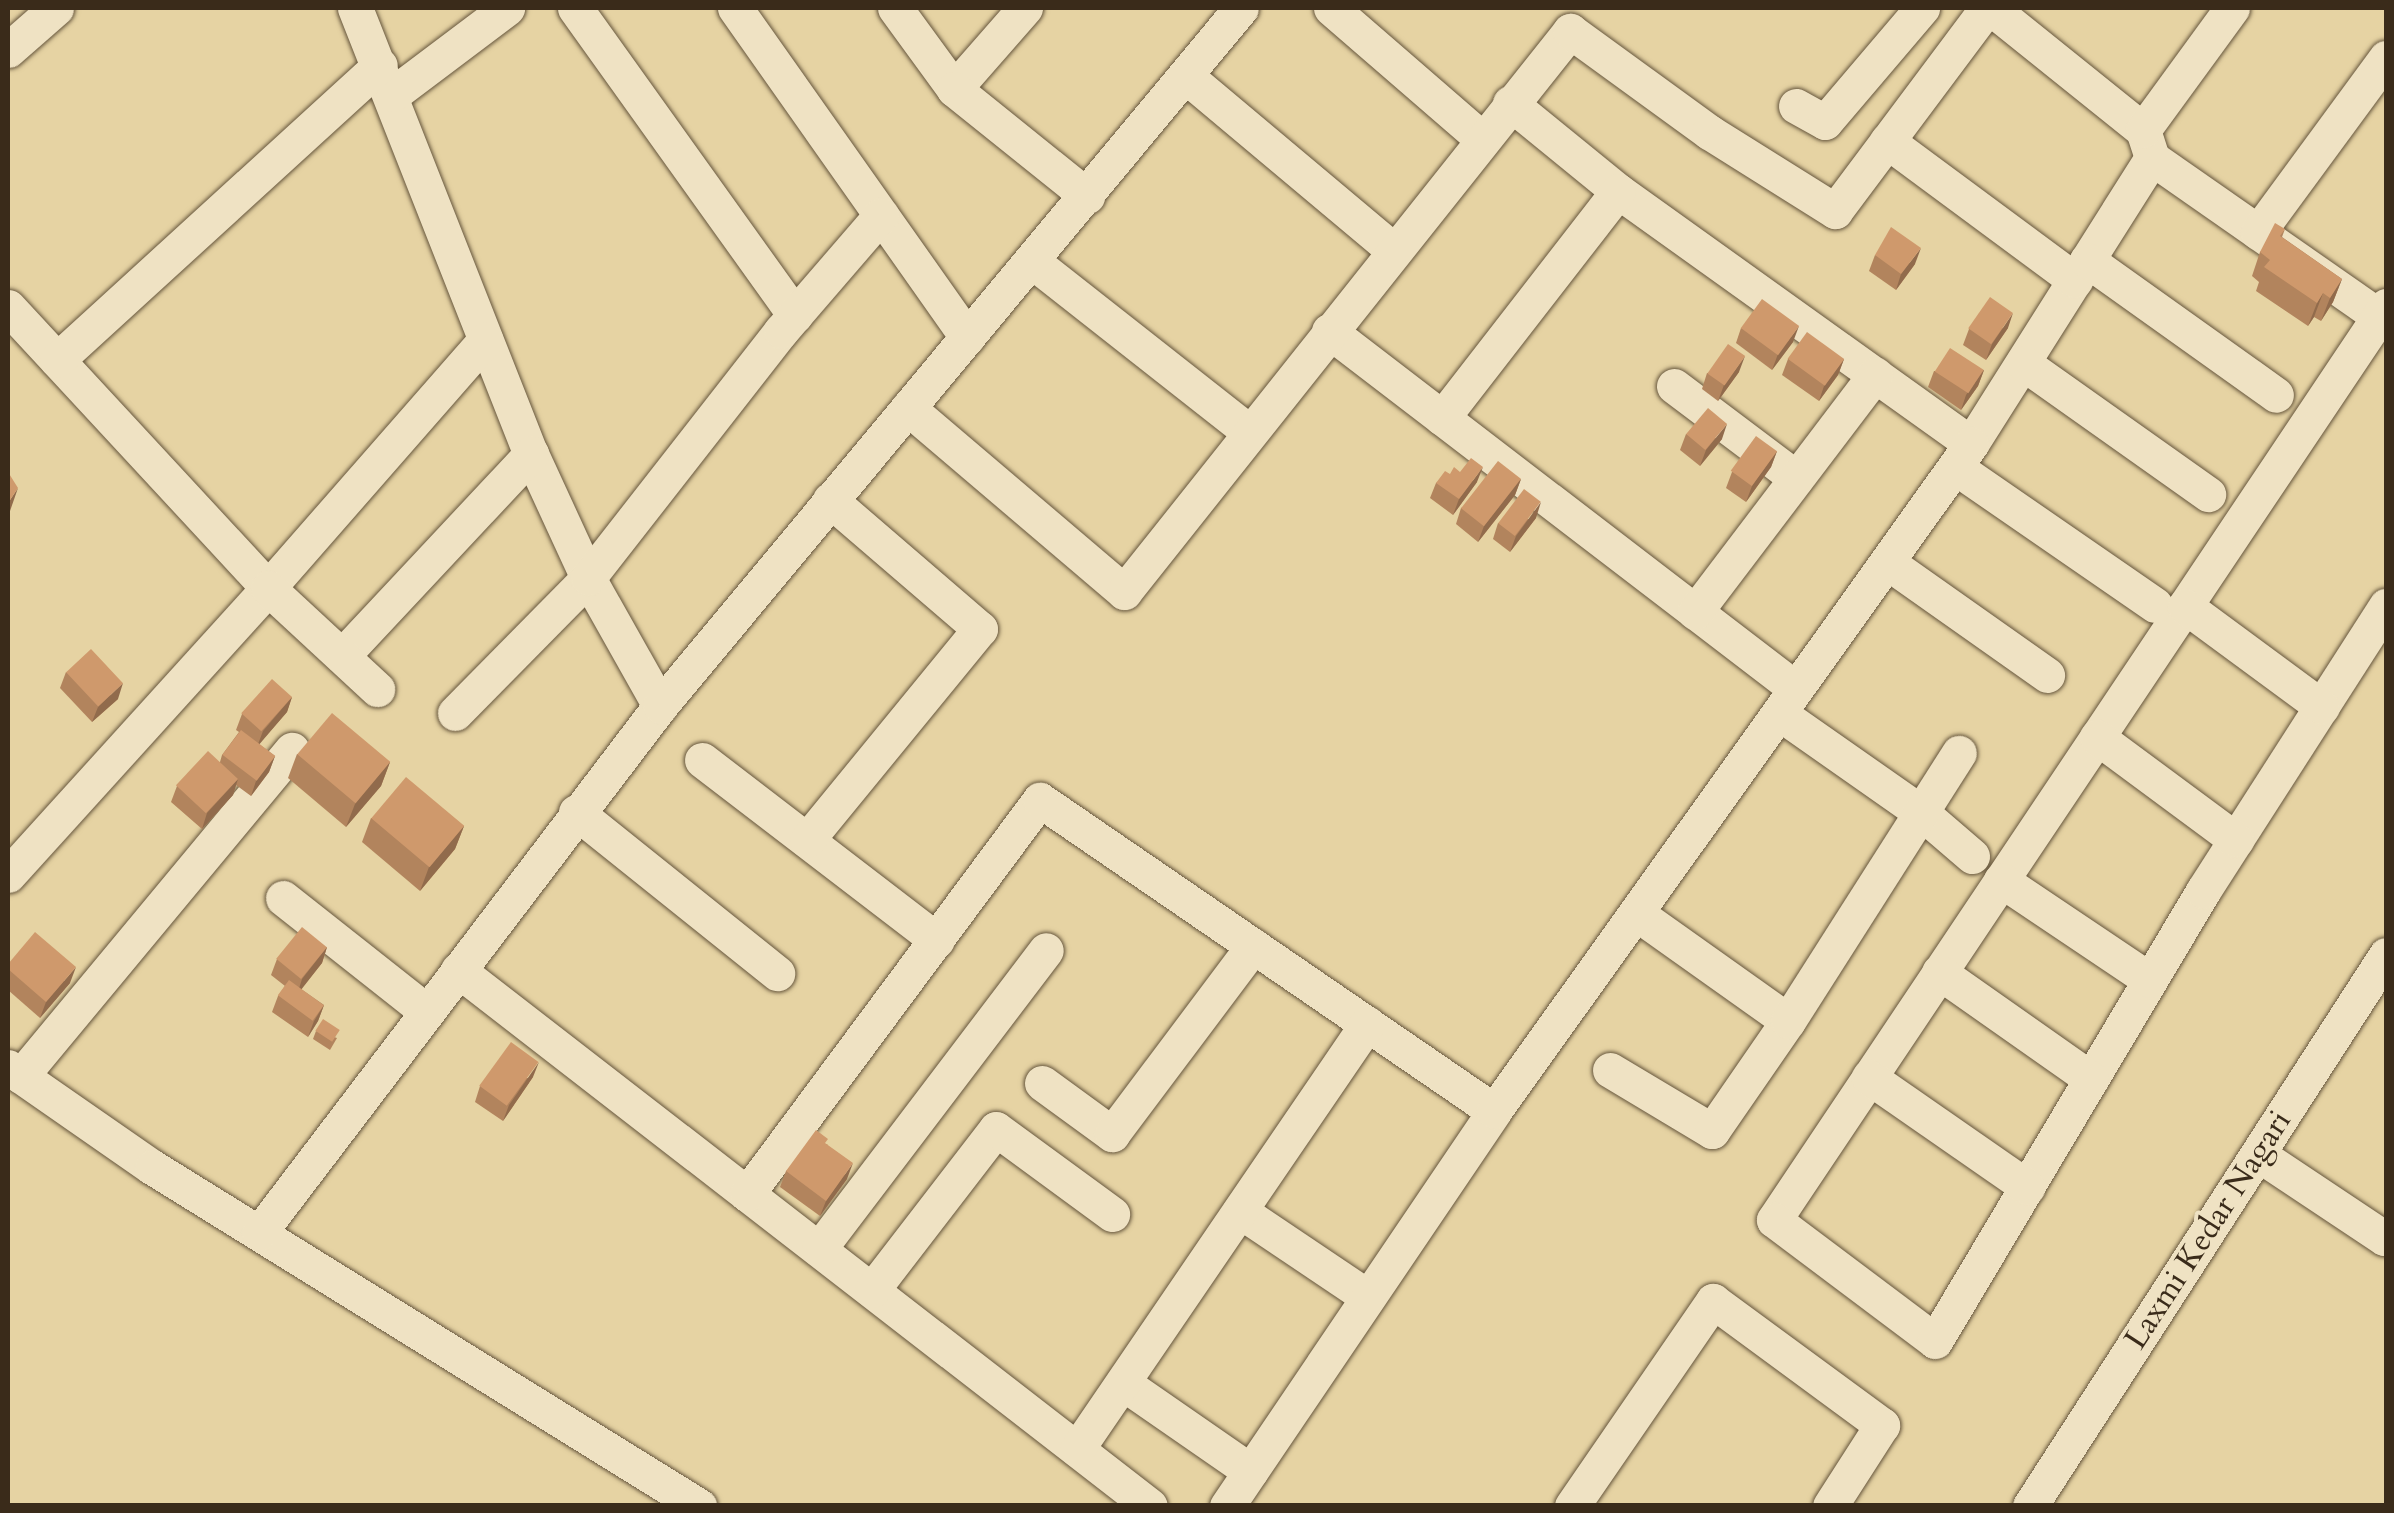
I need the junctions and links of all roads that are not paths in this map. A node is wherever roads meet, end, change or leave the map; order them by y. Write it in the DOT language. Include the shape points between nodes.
graph roads {
  1 [pos="56,8"];
  2 [pos="356,8"];
  3 [pos="507,8"];
  4 [pos="575,8"];
  5 [pos="734,8"];
  6 [pos="895,8"];
  7 [pos="1026,8"];
  8 [pos="1242,8"];
  9 [pos="1331,8"];
  10 [pos="1922,8"];
  11 [pos="1989,8"];
  12 [pos="2232,8"];
  13 [pos="8,50"];
  14 [pos="2386,58"];
  15 [pos="1187,77"];
  16 [pos="387,80"];
  17 [pos="954,89"];
  18 [pos="1510,103"];
  19 [pos="1796,106"];
  20 [pos="1481,138"];
  21 [pos="1887,141"];
  22 [pos="2147,144"];
  23 [pos="1618,191"];
  24 [pos="1087,196"];
  25 [pos="881,215"];
  26 [pos="2258,232"];
  27 [pos="1393,250"];
  28 [pos="1032,262"];
  29 [pos="2081,270"];
  30 [pos="8,306"];
  31 [pos="795,314"];
  32 [pos="2384,314"];
  33 [pos="1329,331"];
  34 [pos="968,338"];
  35 [pos="485,340"];
  36 [pos="57,360"];
  37 [pos="2023,363"];
  38 [pos="1875,375"];
  39 [pos="1674,386"];
  40 [pos="2276,396"];
  41 [pos="908,408"];
  42 [pos="1442,418"];
  43 [pos="1249,432"];
  44 [pos="531,454"];
  45 [pos="1963,455"];
  46 [pos="1796,478"];
  47 [pos="2208,494"];
  48 [pos="830,500"];
  49 [pos="1887,562"];
  50 [pos="588,578"];
  51 [pos="268,588"];
  52 [pos="2170,606"];
  53 [pos="2386,606"];
  54 [pos="1694,612"];
  55 [pos="342,656"];
  56 [pos="2047,675"];
  57 [pos="377,689"];
  58 [pos="1788,701"];
  59 [pos="660,706"];
  60 [pos="2322,706"];
  61 [pos="455,713"];
  62 [pos="2097,737"];
  63 [pos="292,750"];
  64 [pos="1959,753"];
  65 [pos="702,760"];
  66 [pos="576,812"];
  67 [pos="1922,813"];
  68 [pos="807,840"];
  69 [pos="2236,840"];
  70 [pos="1972,856"];
  71 [pos="8,875"];
  72 [pos="2001,880"];
  73 [pos="283,898"];
  74 [pos="1636,912"];
  75 [pos="937,940"];
  76 [pos="1253,946"];
  77 [pos="1046,950"];
  78 [pos="2386,954"];
  79 [pos="458,970"];
  80 [pos="1940,972"];
  81 [pos="777,973"];
  82 [pos="2150,980"];
  83 [pos="426,1011"];
  84 [pos="1788,1021"];
  85 [pos="1367,1024"];
  86 [pos="1610,1070"];
  87 [pos="14,1071"];
  88 [pos="1869,1077"];
  89 [pos="2091,1079"];
  90 [pos="1042,1083"];
  91 [pos="1494,1111"];
  92 [pos="2258,1154"];
  93 [pos="2027,1187"];
  94 [pos="747,1194"];
  95 [pos="1240,1211"];
  96 [pos="1112,1214"];
  97 [pos="259,1233"];
  98 [pos="2386,1234"];
  99 [pos="819,1249"];
  100 [pos="872,1290"];
  101 [pos="1368,1297"];
  102 [pos="1122,1383"];
  103 [pos="1078,1449"];
  104 [pos="1250,1471"];
  105 [pos="699,1506"];
  106 [pos="1150,1506"];
  107 [pos="1227,1506"];
  108 [pos="1572,1506"];
  109 [pos="1830,1506"];
  110 [pos="2030,1506"];
  1 -- 13 [label="street"];
  2 -- 16 [label="street"];
  3 -- 16 [label="street"];
  4 -- 31 [label="street"];
  5 -- 25 [label="street"];
  6 -- 17 [label="street"];
  7 -- 17 [label="street"];
  8 -- 15 [label="street"];
  9 -- 20 [label="street"];
  10 -- 19 [label="street" via="1826,122"];
  11 -- 21 [label="street"];
  11 -- 22 [label="street"];
  12 -- 22 [label="street"];
  14 -- 26 [label="street"];
  15 -- 24 [label="street"];
  15 -- 27 [label="street"];
  16 -- 35 [label="street"];
  16 -- 36 [label="street"];
  17 -- 24 [label="street"];
  18 -- 20 [label="street"];
  18 -- 21 [label="street" via="1570,31 1709,132 1835,212"];
  18 -- 23 [label="street"];
  20 -- 27 [label="street"];
  21 -- 29 [label="street"];
  22 -- 26 [label="street"];
  22 -- 29 [label="street"];
  23 -- 38 [label="street"];
  23 -- 42 [label="street"];
  24 -- 28 [label="street"];
  25 -- 31 [label="street"];
  25 -- 34 [label="street"];
  26 -- 32 [label="street"];
  27 -- 33 [label="street"];
  28 -- 34 [label="street"];
  28 -- 43 [label="street"];
  29 -- 37 [label="street"];
  29 -- 40 [label="street"];
  30 -- 36 [label="street"];
  31 -- 50 [label="street"];
  32 -- 52 [label="street"];
  33 -- 42 [label="street"];
  33 -- 43 [label="street"];
  34 -- 41 [label="street"];
  35 -- 44 [label="street"];
  35 -- 51 [label="street"];
  36 -- 51 [label="street"];
  37 -- 45 [label="street"];
  37 -- 47 [label="street"];
  38 -- 45 [label="street"];
  38 -- 46 [label="street"];
  39 -- 46 [label="street"];
  41 -- 43 [label="street" via="1124,592"];
  41 -- 48 [label="street"];
  42 -- 54 [label="street"];
  44 -- 50 [label="street"];
  44 -- 55 [label="street"];
  45 -- 49 [label="street"];
  45 -- 52 [label="street"];
  46 -- 54 [label="street"];
  48 -- 59 [label="street"];
  48 -- 68 [label="street" via="980,629"];
  49 -- 56 [label="street"];
  49 -- 58 [label="street"];
  50 -- 59 [label="street"];
  50 -- 61 [label="street"];
  51 -- 55 [label="street"];
  51 -- 71 [label="street"];
  52 -- 60 [label="street"];
  52 -- 62 [label="street"];
  53 -- 60 [label="street"];
  54 -- 58 [label="street"];
  55 -- 57 [label="street"];
  58 -- 67 [label="street"];
  58 -- 74 [label="street"];
  59 -- 66 [label="street"];
  60 -- 69 [label="street"];
  62 -- 69 [label="street"];
  62 -- 72 [label="street"];
  63 -- 87 [label="street"];
  64 -- 67 [label="street"];
  65 -- 68 [label="street"];
  66 -- 79 [label="street"];
  66 -- 81 [label="street"];
  67 -- 70 [label="street"];
  67 -- 84 [label="street"];
  68 -- 75 [label="street"];
  69 -- 82 [label="street"];
  72 -- 80 [label="street"];
  72 -- 82 [label="street"];
  73 -- 83 [label="street"];
  74 -- 84 [label="street"];
  74 -- 91 [label="street"];
  75 -- 76 [label="street" via="1040,800"];
  75 -- 94 [label="street"];
  76 -- 85 [label="street"];
  76 -- 90 [label="street" via="1112,1134"];
  77 -- 99 [label="street"];
  78 -- 92 [label="street, Laxmi Kedar Nagari"];
  79 -- 83 [label="street"];
  79 -- 94 [label="street"];
  80 -- 88 [label="street"];
  80 -- 89 [label="street"];
  82 -- 89 [label="street"];
  83 -- 97 [label="street"];
  84 -- 86 [label="street" via="1712,1131"];
  85 -- 91 [label="street"];
  85 -- 95 [label="street"];
  87 -- 97 [label="street"];
  88 -- 93 [label="street"];
  88 -- 93 [label="street" via="1774,1220 1935,1341"];
  89 -- 93 [label="street"];
  91 -- 101 [label="street"];
  92 -- 98 [label="street"];
  92 -- 110 [label="street, Laxmi Kedar Nagari"];
  94 -- 99 [label="street"];
  95 -- 101 [label="street"];
  95 -- 102 [label="street"];
  96 -- 100 [label="street" via="996,1129"];
  97 -- 105 [label="street"];
  99 -- 100 [label="street"];
  100 -- 103 [label="street"];
  101 -- 104 [label="street"];
  102 -- 103 [label="street"];
  102 -- 104 [label="street"];
  103 -- 106 [label="street"];
  104 -- 107 [label="street"];
  108 -- 109 [label="street" via="1713,1301 1882,1425"];
}
